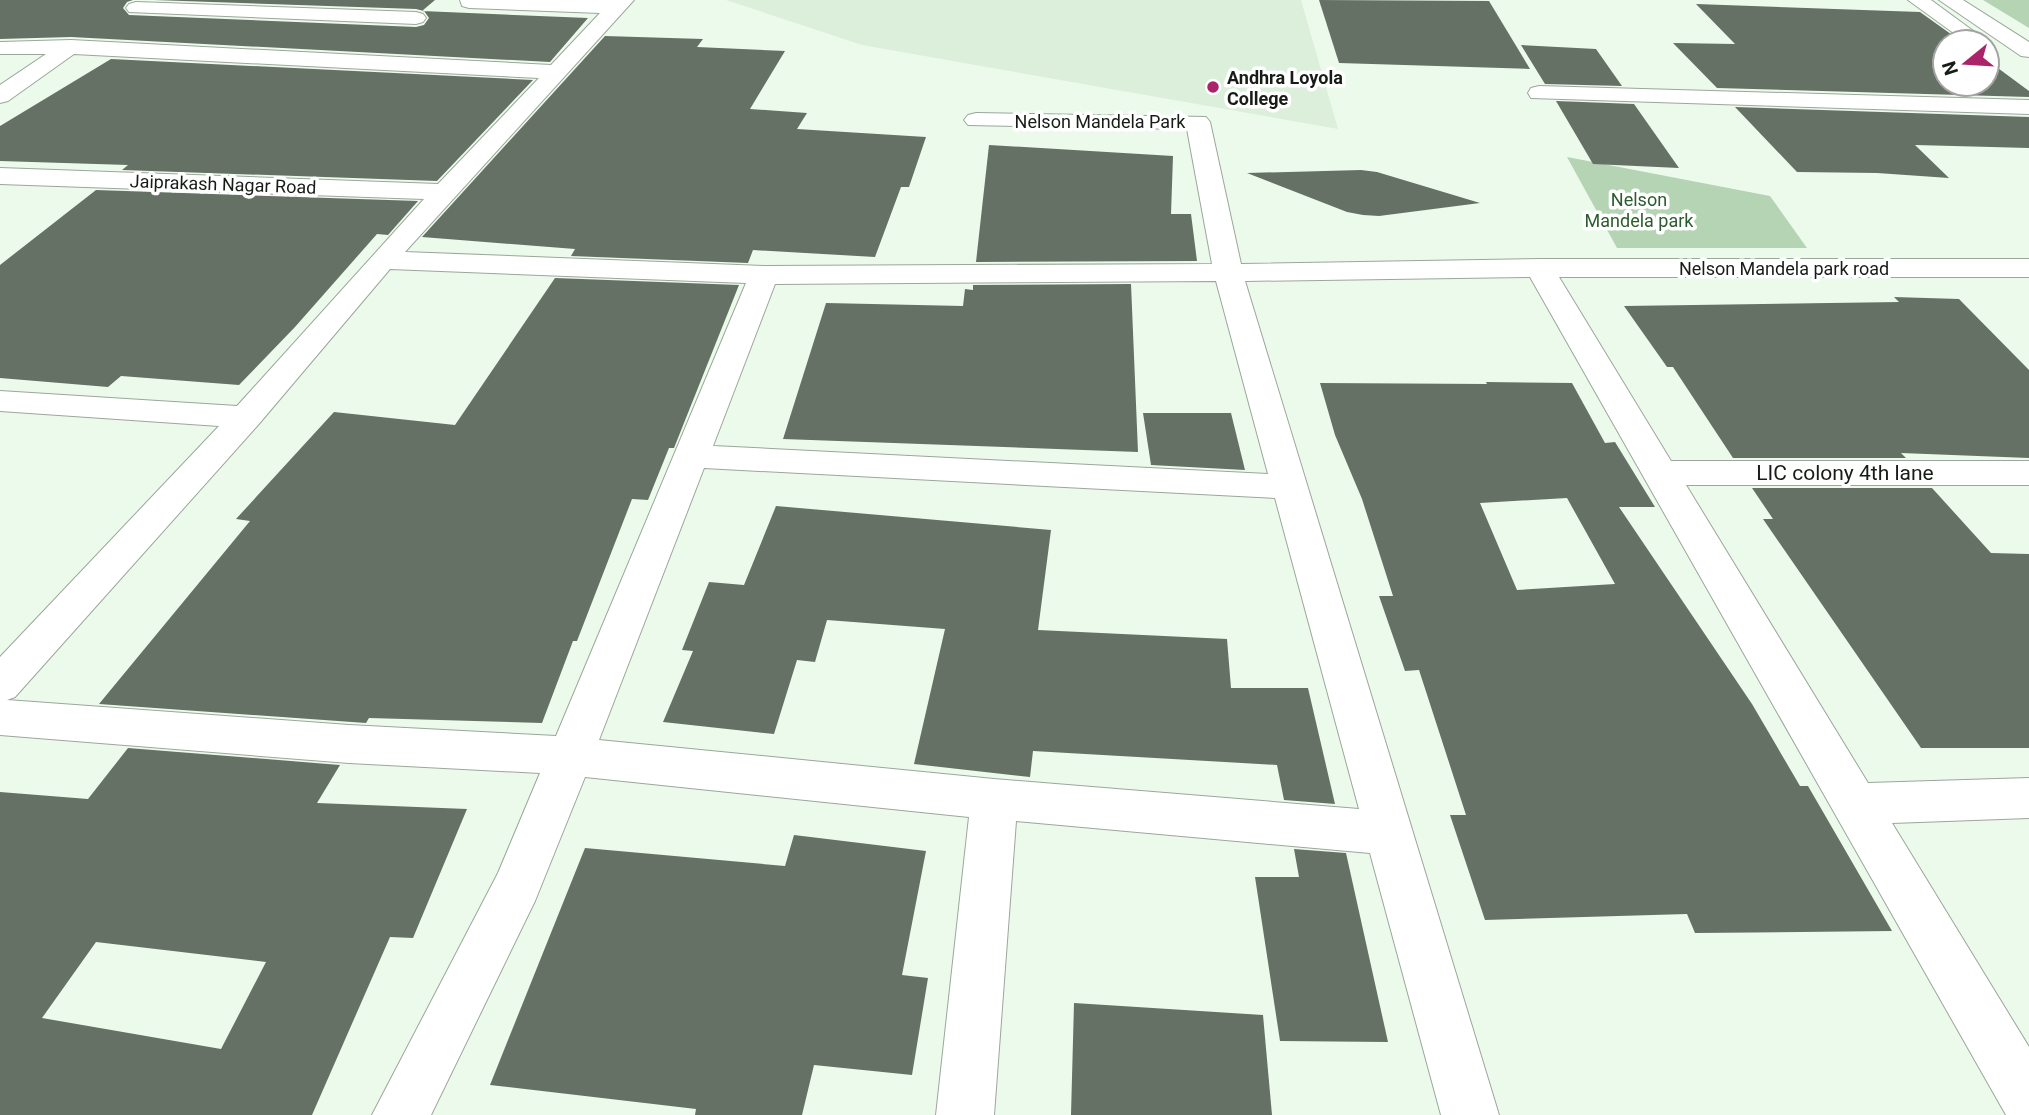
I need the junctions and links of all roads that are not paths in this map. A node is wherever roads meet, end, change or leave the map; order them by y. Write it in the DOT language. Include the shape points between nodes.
graph roads {
  1 [pos="1918,0"];
  2 [pos="1949,0"];
  3 [pos="469,2"];
  4 [pos="142,4"];
  5 [pos="620,4"];
  6 [pos="416,18"];
  7 [pos="1959,28"];
  8 [pos="69,47"];
  9 [pos="0,48"];
  10 [pos="2001,53"];
  11 [pos="2024,60"];
  12 [pos="557,72"];
  13 [pos="1539,93"];
  14 [pos="0,96"];
  15 [pos="2029,107"];
  16 [pos="976,120"];
  17 [pos="0,176"];
  18 [pos="446,192"];
  19 [pos="382,260"];
  20 [pos="1539,268"];
  21 [pos="2029,268"];
  22 [pos="1228,272"];
  23 [pos="764,275"];
  24 [pos="0,401"];
  25 [pos="246,417"];
  26 [pos="691,456"];
  27 [pos="1660,473"];
  28 [pos="2029,473"];
  29 [pos="1290,487"];
  30 [pos="0,685"];
  31 [pos="0,717"];
  32 [pos="570,756"];
  33 [pos="2029,798"];
  34 [pos="994,799"];
  35 [pos="1854,804"];
  36 [pos="1389,833"];
  37 [pos="2029,1100"];
  38 [pos="401,1115"];
  39 [pos="965,1115"];
  40 [pos="1470,1115"];
  1 -- 7 [label="street"];
  2 -- 11 [label="street"];
  3 -- 5 [label="street"];
  4 -- 6 [label="street"];
  4 -- 8 [label="street"];
  5 -- 12 [label="street"];
  8 -- 9 [label="street"];
  8 -- 12 [label="street"];
  8 -- 14 [label="street"];
  10 -- 11 [label="street"];
  12 -- 18 [label="street"];
  13 -- 15 [label="street"];
  16 -- 22 [label="street, Nelson Mandela Park" via="1198,122"];
  17 -- 18 [label="street, Jaiprakash Nagar Road"];
  18 -- 19 [label="street"];
  19 -- 23 [label="street, Nelson Mandela park road"];
  19 -- 25 [label="street"];
  20 -- 21 [label="street, Nelson Mandela park road"];
  20 -- 22 [label="street, Nelson Mandela park road"];
  20 -- 27 [label="street"];
  22 -- 23 [label="street, Nelson Mandela park road"];
  22 -- 29 [label="street"];
  23 -- 26 [label="street"];
  24 -- 25 [label="street"];
  25 -- 30 [label="street"];
  26 -- 29 [label="street"];
  26 -- 32 [label="street"];
  27 -- 28 [label="street, LIC colony 4th lane"];
  27 -- 35 [label="street"];
  29 -- 36 [label="street"];
  31 -- 32 [label="street"];
  32 -- 34 [label="street"];
  32 -- 38 [label="street" via="519,885"];
  33 -- 35 [label="street"];
  34 -- 36 [label="street"];
  34 -- 39 [label="street"];
  35 -- 37 [label="street"];
  36 -- 40 [label="street"];
}
